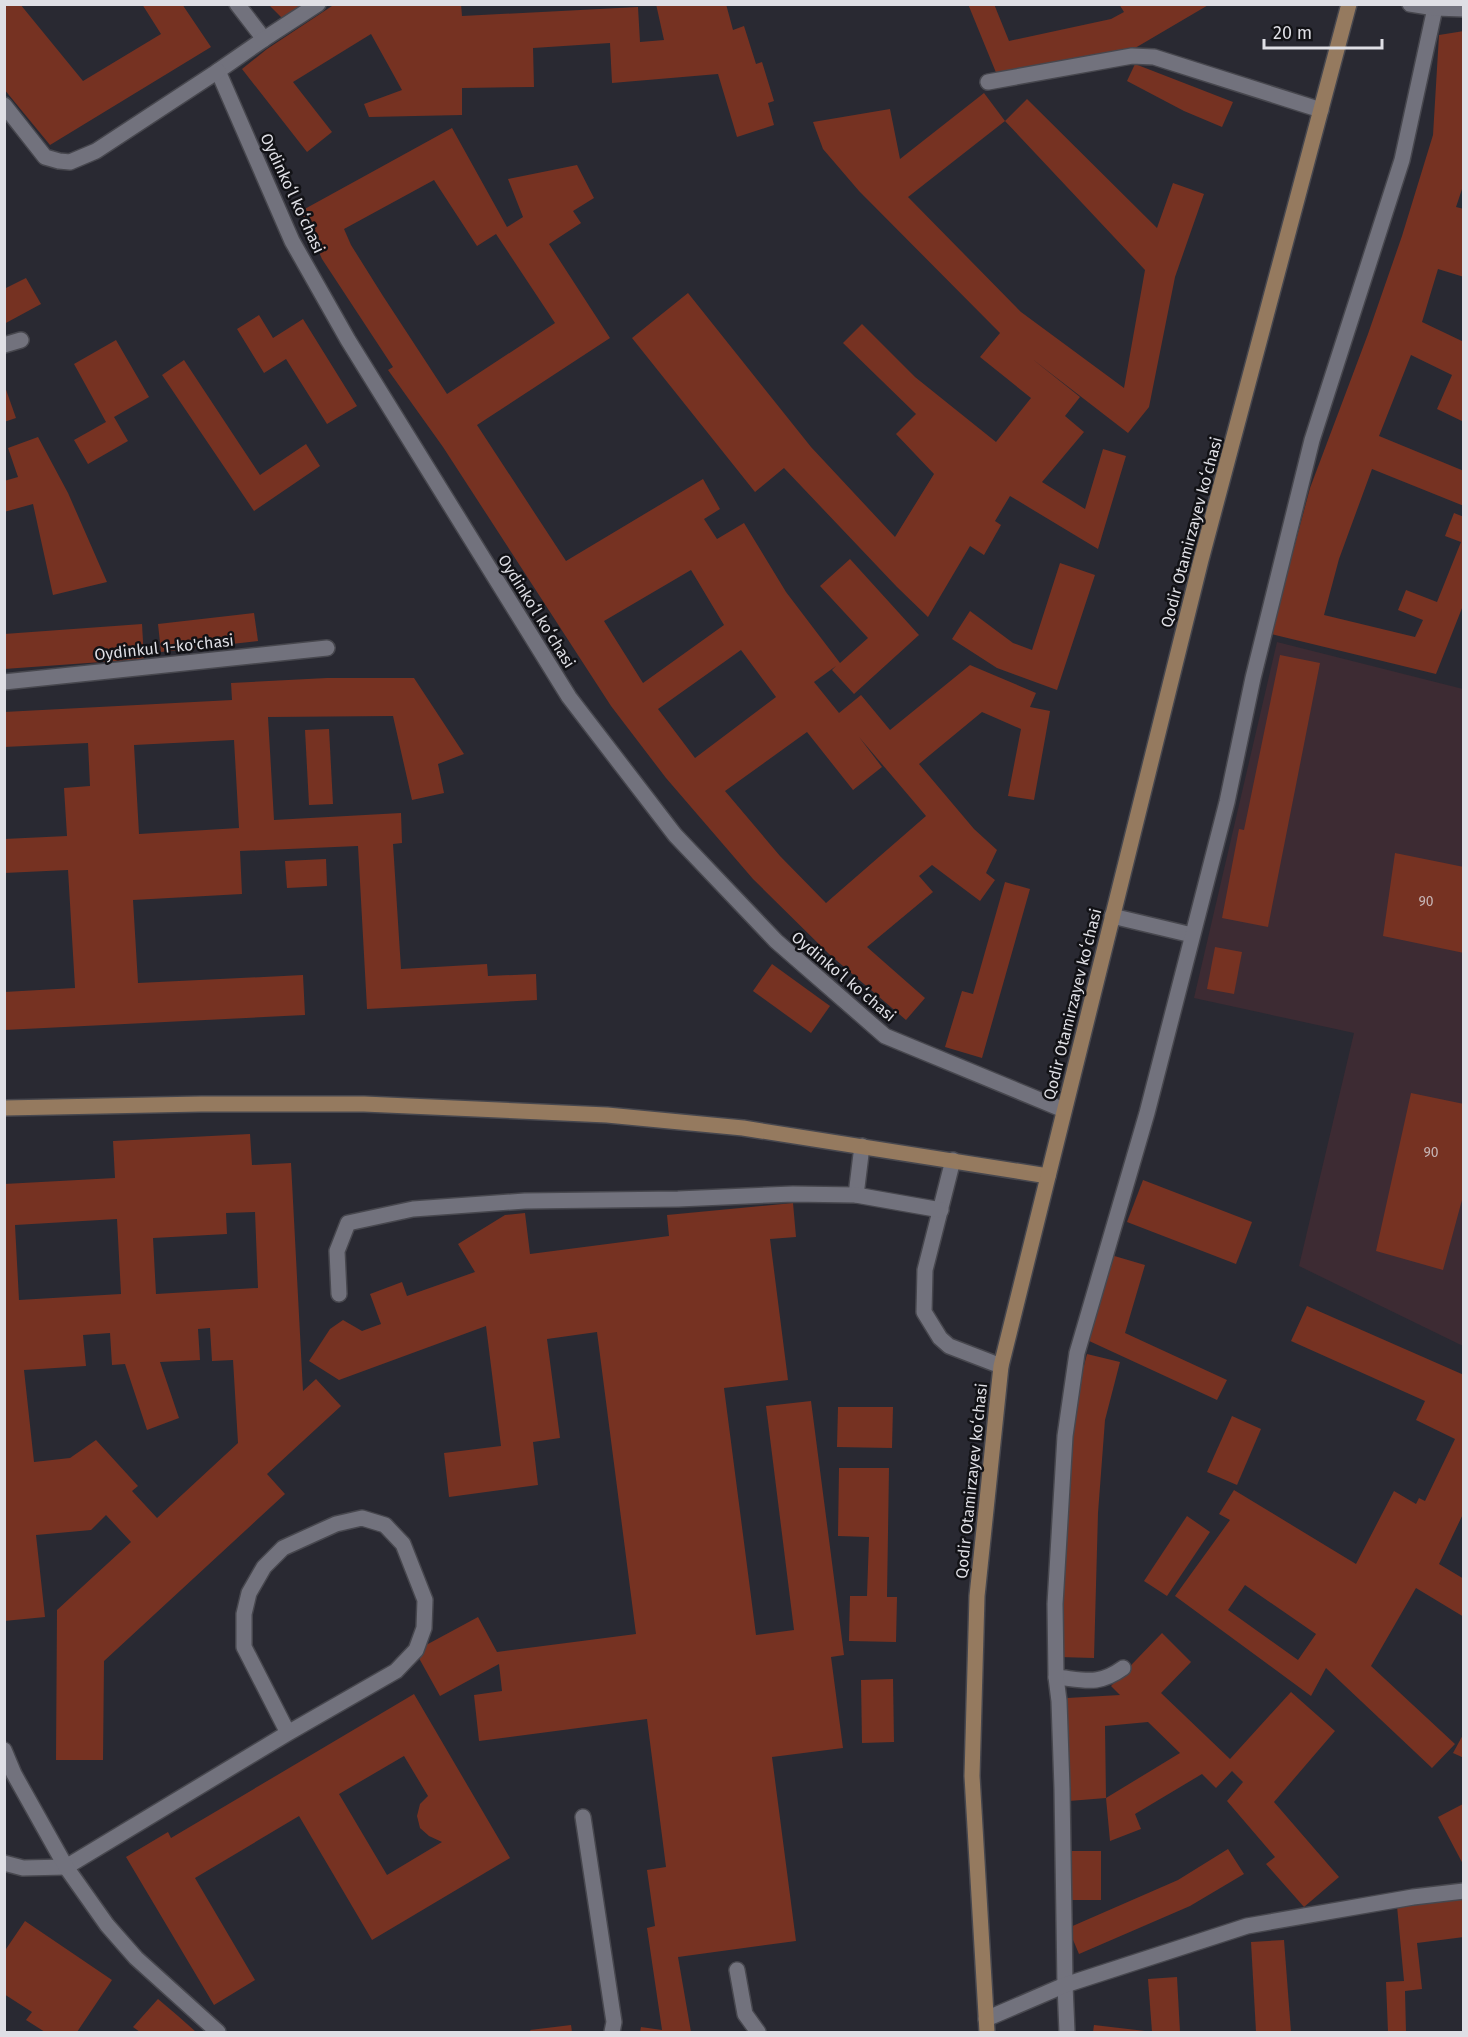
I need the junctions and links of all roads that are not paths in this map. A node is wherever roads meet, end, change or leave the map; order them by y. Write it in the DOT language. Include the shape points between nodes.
graph roads {
  1 [pos="237,4"];
  2 [pos="318,4"];
  3 [pos="1349,4"];
  4 [pos="1410,4"];
  5 [pos="1435,8"];
  6 [pos="1464,9"];
  7 [pos="264,39"];
  8 [pos="218,71"];
  9 [pos="988,82"];
  10 [pos="4,105"];
  11 [pos="1321,110"];
  12 [pos="21,340"];
  13 [pos="4,345"];
  14 [pos="327,648"];
  15 [pos="4,682"];
  16 [pos="1112,916"];
  17 [pos="1192,935"];
  18 [pos="4,1108"];
  19 [pos="1064,1110"];
  20 [pos="862,1146"];
  21 [pos="953,1160"];
  22 [pos="1048,1176"];
  23 [pos="856,1195"];
  24 [pos="941,1210"];
  25 [pos="339,1294"];
  26 [pos="1001,1366"];
  27 [pos="1123,1668"];
  28 [pos="1056,1677"];
  29 [pos="288,1733"];
  30 [pos="4,1750"];
  31 [pos="583,1817"];
  32 [pos="4,1863"];
  33 [pos="66,1867"];
  34 [pos="1464,1890"];
  35 [pos="737,1970"];
  36 [pos="1065,1985"];
  37 [pos="986,2026"];
  38 [pos="218,2032"];
  39 [pos="612,2032"];
  40 [pos="758,2032"];
  41 [pos="1067,2032"];
  1 -- 7 [label="street"];
  2 -- 7 [label="street"];
  3 -- 11 [label="main road, Qodir Otamirzayev koʻchasi"];
  4 -- 5 [label="street"];
  5 -- 6 [label="street"];
  5 -- 17 [label="street" via="1402,160 1312,440"];
  7 -- 8 [label="street"];
  8 -- 10 [label="street" via="96,152 70,162 45,157"];
  8 -- 19 [label="street, Oydinkoʻl koʻchasi" via="292,242 348,340 568,697 675,835 776,941 885,1036"];
  9 -- 11 [label="street" via="1132,56 1154,57"];
  11 -- 16 [label="main road, Qodir Otamirzayev koʻchasi" via="1201,560"];
  12 -- 13 [label="street"];
  14 -- 15 [label="street, Oydinkul 1-ko'chasi"];
  16 -- 17 [label="street"];
  16 -- 19 [label="main road, Qodir Otamirzayev koʻchasi"];
  17 -- 28 [label="street" via="1147,1113 1077,1353 1065,1436 1055,1604"];
  18 -- 20 [label="main road" via="364,1104 608,1115 743,1128"];
  19 -- 22 [label="main road, Qodir Otamirzayev koʻchasi"];
  20 -- 21 [label="main road"];
  20 -- 23 [label="street"];
  21 -- 22 [label="main road"];
  21 -- 24 [label="street"];
  22 -- 26 [label="main road, Qodir Otamirzayev koʻchasi"];
  23 -- 24 [label="street"];
  23 -- 25 [label="street" via="525,1201 413,1209 348,1223 337,1251"];
  24 -- 26 [label="street" via="925,1270 924,1312 949,1346"];
  26 -- 37 [label="main road, Qodir Otamirzayev koʻchasi" via="977,1596 972,1776"];
  27 -- 28 [label="street" via="1109,1678 1093,1681"];
  28 -- 36 [label="street"];
  29 -- 29 [label="street" via="244,1647 244,1614 249,1593 264,1567 283,1548 336,1524 362,1518 386,1525 403,1544 425,1600 424,1628 416,1650 396,1671"];
  29 -- 33 [label="street"];
  30 -- 33 [label="street"];
  31 -- 39 [label="street" via="614,2022"];
  32 -- 33 [label="street" via="23,1868"];
  33 -- 38 [label="street" via="136,1958"];
  34 -- 36 [label="street" via="1247,1926"];
  35 -- 40 [label="street" via="746,2014"];
  36 -- 37 [label="street"];
  36 -- 41 [label="street"];
}
